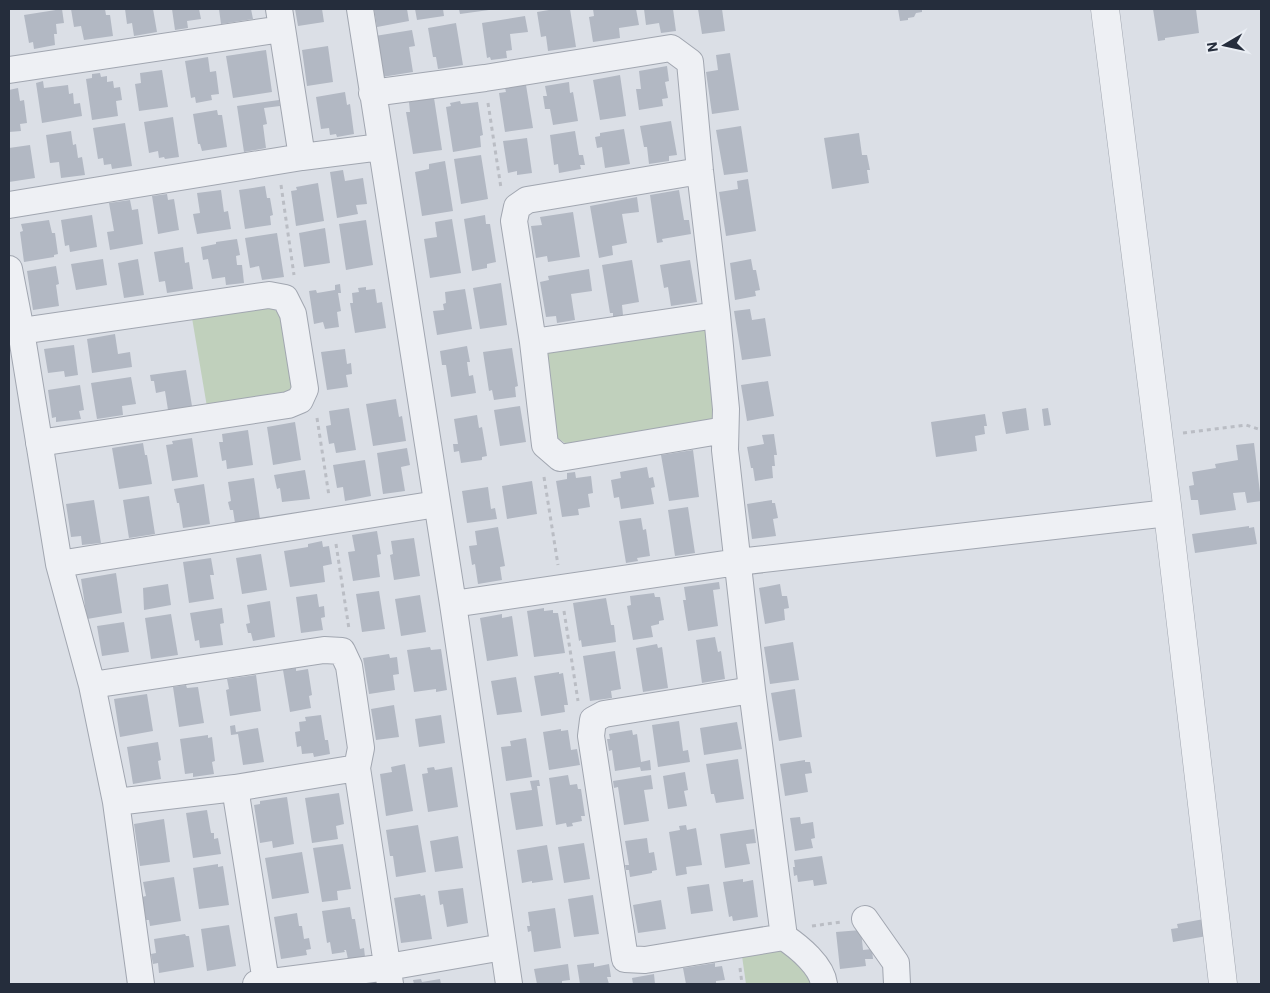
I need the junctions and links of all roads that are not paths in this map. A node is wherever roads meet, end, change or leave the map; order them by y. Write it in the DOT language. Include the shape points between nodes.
graph roads {
  1 [pos="360,9"];
  2 [pos="1105,9"];
  3 [pos="281,19"];
  4 [pos="9,70"];
  5 [pos="372,93"];
  6 [pos="381,147"];
  7 [pos="290,160"];
  8 [pos="700,171"];
  9 [pos="9,205"];
  10 [pos="9,269"];
  11 [pos="717,315"];
  12 [pos="21,331"];
  13 [pos="533,342"];
  14 [pos="725,430"];
  15 [pos="39,443"];
  16 [pos="436,504"];
  17 [pos="1168,513"];
  18 [pos="738,562"];
  19 [pos="59,564"];
  20 [pos="453,604"];
  21 [pos="92,685"];
  22 [pos="752,690"];
  23 [pos="357,768"];
  24 [pos="236,788"];
  25 [pos="116,802"];
  26 [pos="865,919"];
  27 [pos="784,937"];
  28 [pos="503,947"];
  29 [pos="389,976"];
  30 [pos="261,983"];
  31 [pos="142,984"];
  32 [pos="509,984"];
  33 [pos="824,984"];
  34 [pos="897,984"];
  35 [pos="1223,984"];
  1 -- 5 [label="street"];
  2 -- 17 [label="street"];
  3 -- 4 [label="street"];
  3 -- 7 [label="street"];
  5 -- 6 [label="street"];
  5 -- 8 [label="street" via="671,48 690,62"];
  6 -- 7 [label="street"];
  6 -- 16 [label="street"];
  7 -- 9 [label="street"];
  8 -- 11 [label="street"];
  8 -- 13 [label="street" via="527,200 517,207 514,221"];
  10 -- 12 [label="street"];
  11 -- 13 [label="street"];
  11 -- 14 [label="street"];
  12 -- 15 [label="street"];
  12 -- 15 [label="street" via="269,295 285,298 293,314 305,389 300,400 288,405"];
  13 -- 14 [label="street" via="545,445 560,458"];
  14 -- 18 [label="street"];
  15 -- 19 [label="street"];
  16 -- 19 [label="street"];
  16 -- 20 [label="street"];
  17 -- 18 [label="street"];
  17 -- 35 [label="street"];
  18 -- 20 [label="street"];
  18 -- 22 [label="street"];
  19 -- 21 [label="street"];
  20 -- 28 [label="street"];
  21 -- 23 [label="street" via="324,650 342,651 349,666 361,748"];
  21 -- 25 [label="street"];
  22 -- 27 [label="street"];
  22 -- 27 [label="street" via="604,714 593,720 590,736 625,959 645,960"];
  23 -- 24 [label="street"];
  23 -- 29 [label="street"];
  24 -- 25 [label="street"];
  24 -- 30 [label="street"];
  25 -- 31 [label="street"];
  26 -- 34 [label="street" via="896,963"];
  27 -- 33 [label="street" via="802,948 823,977"];
  28 -- 29 [label="street"];
  28 -- 32 [label="street"];
  29 -- 30 [label="street"];
}
